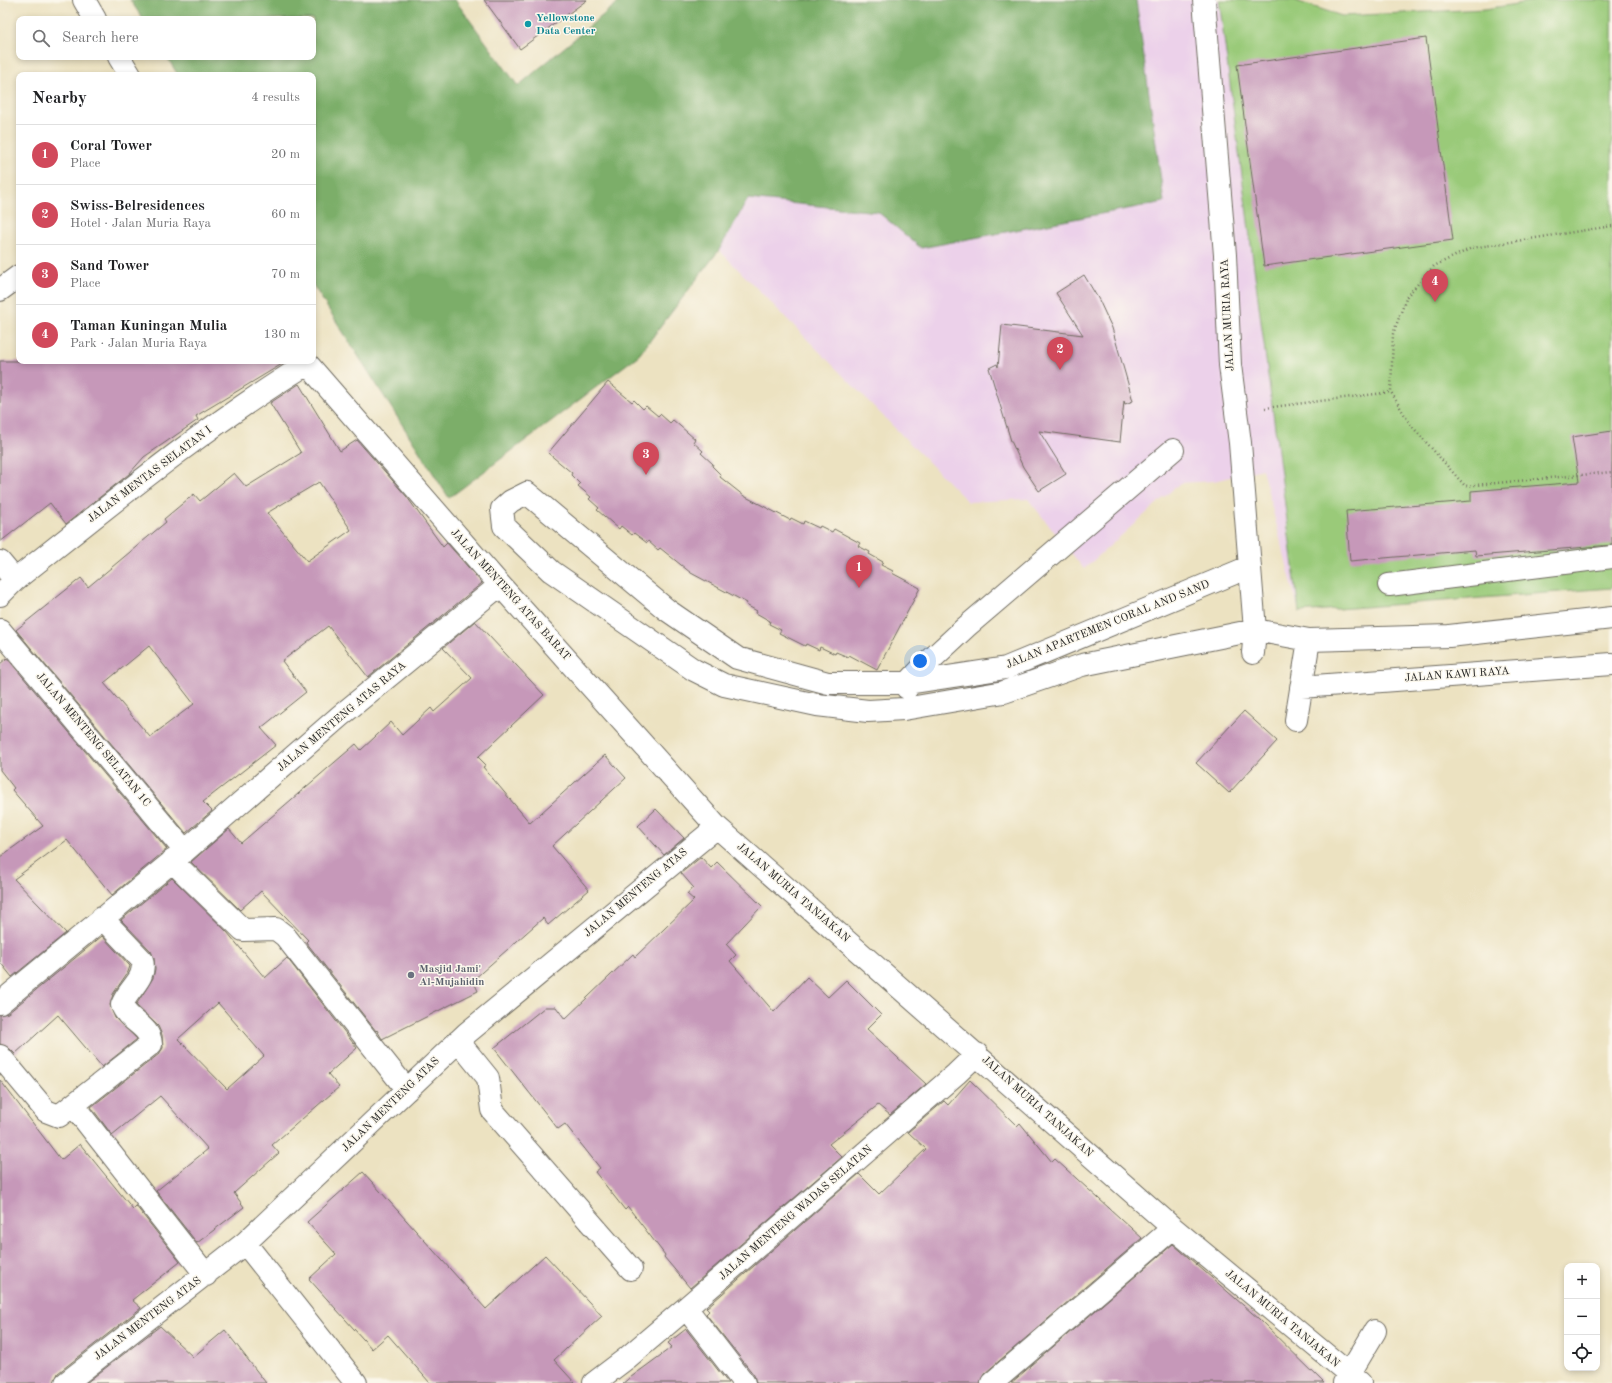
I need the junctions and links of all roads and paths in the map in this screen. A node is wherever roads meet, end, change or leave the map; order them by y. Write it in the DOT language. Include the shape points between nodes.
graph roads {
  1 [pos="84,0"];
  2 [pos="1204,0"];
  3 [pos="94,16"];
  4 [pos="121,60"];
  5 [pos="128,72"];
  6 [pos="1612,226"];
  7 [pos="16,278"];
  8 [pos="0,290"];
  9 [pos="303,364"];
  10 [pos="308,364"];
  11 [pos="1391,392"];
  12 [pos="1236,412"];
  13 [pos="1173,450"];
  14 [pos="1612,472"];
  15 [pos="1612,557"];
  16 [pos="0,562"];
  17 [pos="1250,567"];
  18 [pos="500,585"];
  19 [pos="1390,585"];
  20 [pos="7,588"];
  21 [pos="1612,618"];
  22 [pos="0,630"];
  23 [pos="1255,630"];
  24 [pos="1308,640"];
  25 [pos="1253,653"];
  26 [pos="738,658"];
  27 [pos="1612,664"];
  28 [pos="908,683"];
  29 [pos="724,685"];
  30 [pos="1301,687"];
  31 [pos="904,709"];
  32 [pos="1296,720"];
  33 [pos="717,827"];
  34 [pos="179,856"];
  35 [pos="102,918"];
  36 [pos="0,1003"];
  37 [pos="458,1041"];
  38 [pos="977,1054"];
  39 [pos="0,1056"];
  40 [pos="407,1090"];
  41 [pos="73,1105"];
  42 [pos="1173,1228"];
  43 [pos="245,1243"];
  44 [pos="631,1269"];
  45 [pos="206,1275"];
  46 [pos="686,1308"];
  47 [pos="1375,1331"];
  48 [pos="1352,1380"];
  49 [pos="66,1383"];
  50 [pos="356,1383"];
  51 [pos="594,1383"];
  52 [pos="744,1383"];
  53 [pos="992,1383"];
  1 -- 3 [label="street"];
  2 -- 12 [label="street, JALAN MURIA RAYA" via="1225,255 1230,365"];
  4 -- 5 [label="street"];
  6 -- 11 [label="path" via="1472,248 1434,266 1407,296 1393,334"];
  7 -- 8 [label="street"];
  9 -- 20 [label="street, JALAN MENTAS SELATAN I" via="144,478"];
  10 -- 18 [label="street, JALAN MENTENG ATAS BARAT"];
  11 -- 12 [label="path"];
  11 -- 14 [label="path" via="1410,424 1465,486"];
  12 -- 17 [label="street, JALAN MURIA RAYA"];
  13 -- 28 [label="street" via="966,627"];
  15 -- 19 [label="street"];
  16 -- 20 [label="street"];
  17 -- 23 [label="street, JALAN MURIA RAYA"];
  17 -- 28 [label="street, JALAN APARTEMEN CORAL AND SAND" via="1006,668"];
  18 -- 33 [label="street, JALAN MENTENG ATAS BARAT"];
  18 -- 34 [label="street, JALAN MENTENG ATAS RAYA" via="340,716"];
  21 -- 24 [label="street" via="1449,636"];
  22 -- 34 [label="street, JALAN MENTENG SELATAN 1C"];
  23 -- 24 [label="street"];
  23 -- 25 [label="street, JALAN MURIA RAYA"];
  23 -- 31 [label="street" via="1082,665 1004,692"];
  24 -- 30 [label="street"];
  26 -- 28 [label="street, JALAN APARTEMEN CORAL AND SAND" via="828,683"];
  26 -- 29 [label="street"];
  26 -- 29 [label="street, JALAN APARTEMEN CORAL AND SAND" via="667,610 527,493 511,500 502,509 504,526 551,571 694,670"];
  27 -- 30 [label="street, JALAN KAWI RAYA"];
  28 -- 31 [label="street"];
  29 -- 31 [label="street" via="817,705 868,711"];
  30 -- 32 [label="street"];
  33 -- 37 [label="street, JALAN MENTENG ATAS"];
  33 -- 38 [label="street, JALAN MURIA TANJAKAN"];
  34 -- 35 [label="street, JALAN MENTENG ATAS RAYA"];
  34 -- 40 [label="street, JALAN MENTENG SELATAN 1C" via="243,930 276,929 285,936"];
  35 -- 36 [label="street, JALAN MENTENG ATAS RAYA"];
  35 -- 41 [label="street" via="142,960 144,968 141,977 125,996 122,1005 149,1035 151,1044"];
  37 -- 40 [label="street, JALAN MENTENG ATAS"];
  37 -- 44 [label="street" via="488,1078 492,1110"];
  38 -- 42 [label="street, JALAN MURIA TANJAKAN"];
  38 -- 46 [label="street, JALAN MENTENG WADAS SELATAN"];
  39 -- 41 [label="street" via="46,1111 59,1116"];
  40 -- 43 [label="street, JALAN MENTENG ATAS"];
  41 -- 45 [label="street"];
  42 -- 48 [label="street, JALAN MURIA TANJAKAN"];
  42 -- 53 [label="street"];
  43 -- 45 [label="street, JALAN MENTENG ATAS"];
  43 -- 50 [label="street"];
  45 -- 49 [label="street, JALAN MENTENG ATAS"];
  46 -- 51 [label="street, JALAN MENTENG WADAS SELATAN"];
  46 -- 52 [label="street"];
  47 -- 48 [label="street"];
}
